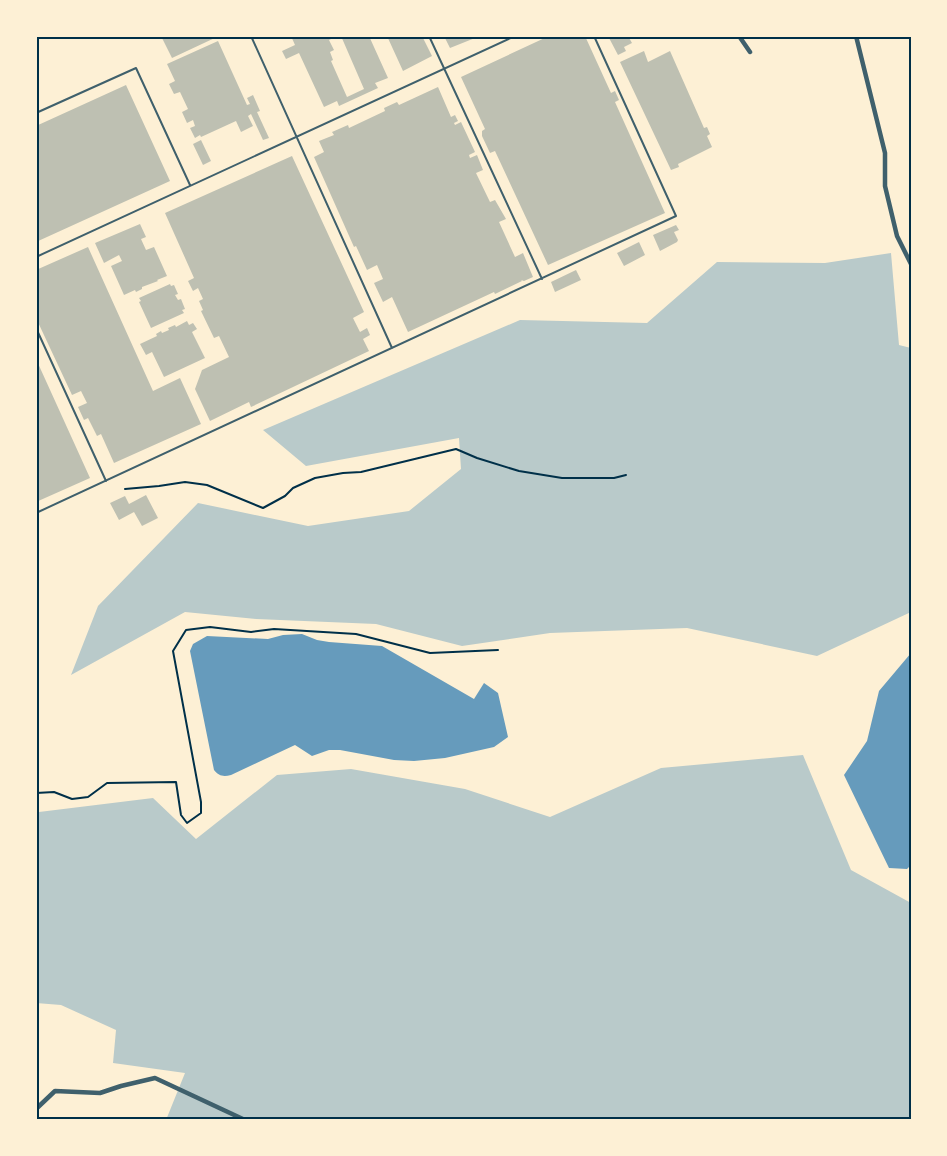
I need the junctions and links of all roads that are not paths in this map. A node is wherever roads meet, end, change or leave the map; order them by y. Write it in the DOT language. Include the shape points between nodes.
graph roads {
  1 [pos="251,36"];
  2 [pos="429,36"];
  3 [pos="515,36"];
  4 [pos="594,36"];
  5 [pos="739,36"];
  6 [pos="856,36"];
  7 [pos="750,52"];
  8 [pos="443,69"];
  9 [pos="36,113"];
  10 [pos="297,135"];
  11 [pos="190,185"];
  12 [pos="36,257"];
  13 [pos="911,264"];
  14 [pos="542,279"];
  15 [pos="36,328"];
  16 [pos="392,348"];
  17 [pos="106,481"];
  18 [pos="36,513"];
  19 [pos="36,1109"];
  20 [pos="245,1120"];
  1 -- 10 [label="lane"];
  2 -- 8 [label="lane"];
  3 -- 8 [label="lane"];
  4 -- 14 [label="lane" via="676,216"];
  5 -- 7 [label="street"];
  6 -- 13 [label="street" via="885,153 885,186 892,216"];
  8 -- 10 [label="lane"];
  8 -- 14 [label="lane"];
  9 -- 11 [label="lane" via="136,68"];
  10 -- 11 [label="lane"];
  10 -- 16 [label="lane"];
  11 -- 12 [label="lane"];
  14 -- 16 [label="lane"];
  15 -- 17 [label="lane"];
  16 -- 17 [label="lane"];
  17 -- 18 [label="lane"];
  19 -- 20 [label="street" via="55,1091 100,1093 155,1078"];
}
